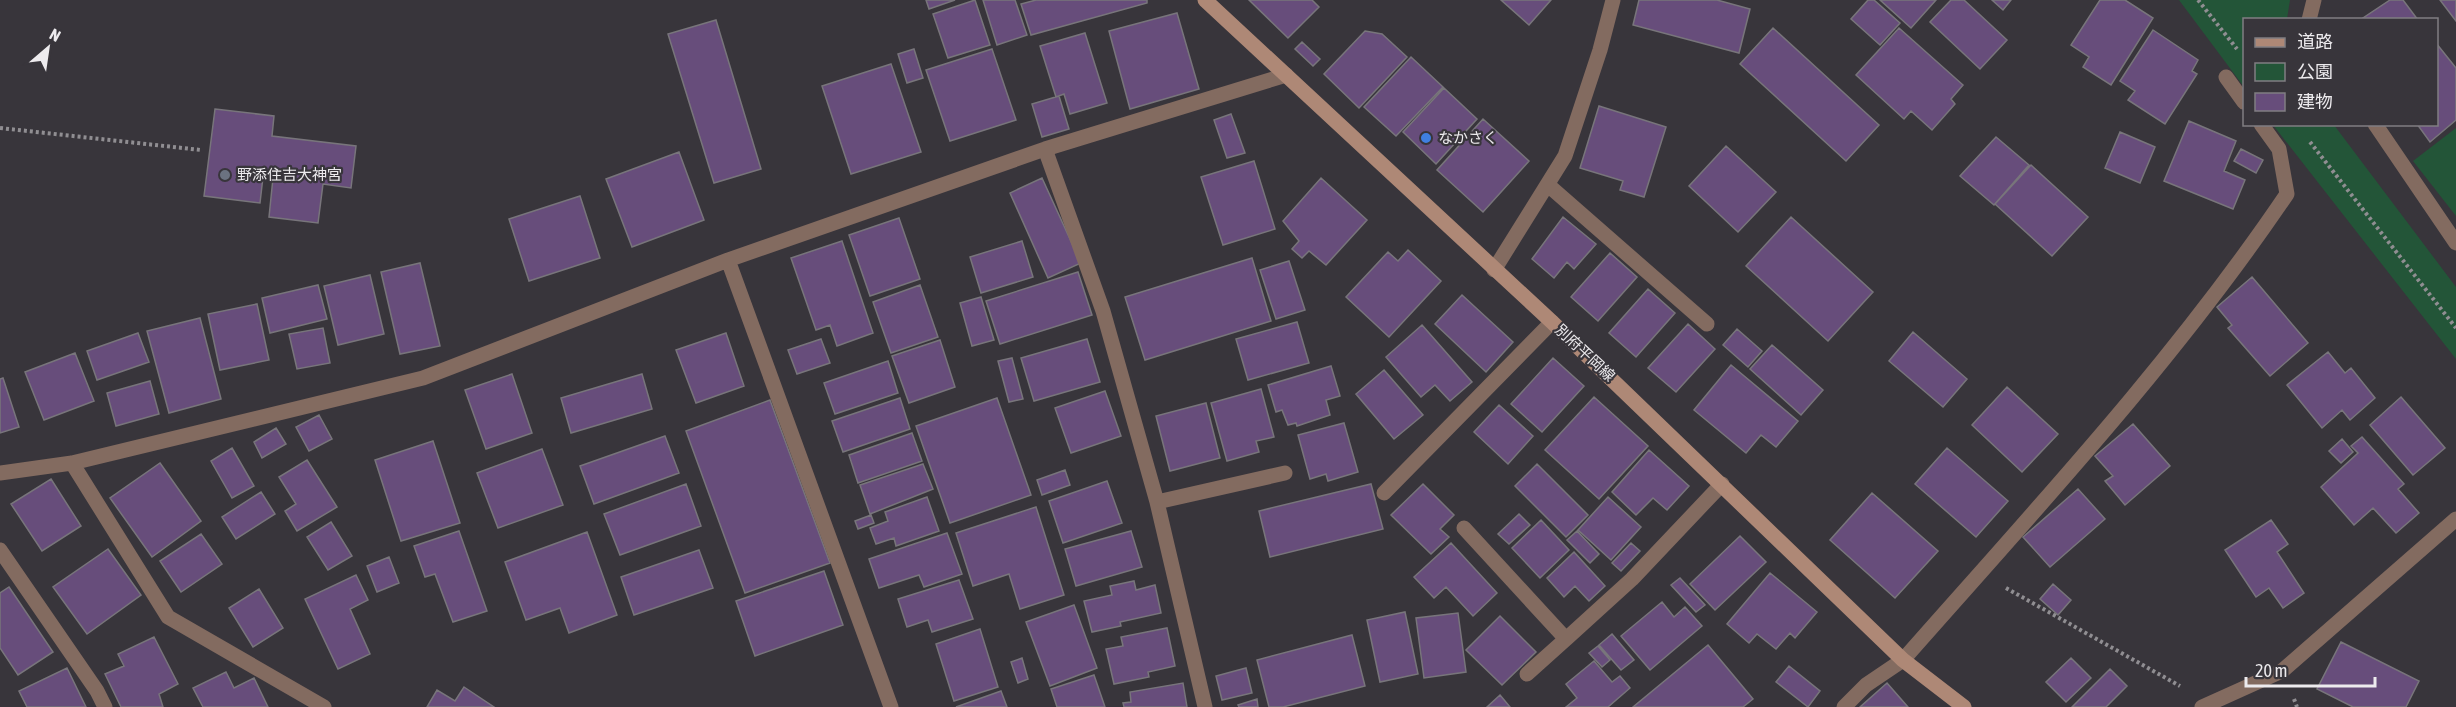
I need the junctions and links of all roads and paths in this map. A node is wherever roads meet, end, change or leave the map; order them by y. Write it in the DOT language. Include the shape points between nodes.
graph roads {
  1 [pos="1204,0"];
  2 [pos="1613,0"];
  3 [pos="2198,0"];
  4 [pos="2314,0"];
  5 [pos="2310,18"];
  6 [pos="2238,50"];
  7 [pos="1286,75"];
  8 [pos="2226,77"];
  9 [pos="2243,101"];
  10 [pos="2262,126"];
  11 [pos="2376,126"];
  12 [pos="0,128"];
  13 [pos="2304,134"];
  14 [pos="1045,149"];
  15 [pos="201,150"];
  16 [pos="1548,185"];
  17 [pos="2456,243"];
  18 [pos="728,260"];
  19 [pos="1494,270"];
  20 [pos="1552,322"];
  21 [pos="1707,324"];
  22 [pos="2456,328"];
  23 [pos="72,463"];
  24 [pos="1285,473"];
  25 [pos="0,474"];
  26 [pos="1722,484"];
  27 [pos="1384,493"];
  28 [pos="1157,502"];
  29 [pos="2456,519"];
  30 [pos="1464,528"];
  31 [pos="0,550"];
  32 [pos="1979,574"];
  33 [pos="1566,639"];
  34 [pos="1903,660"];
  35 [pos="1527,674"];
  36 [pos="2207,704"];
  37 [pos="105,707"];
  38 [pos="324,707"];
  39 [pos="891,707"];
  40 [pos="1205,707"];
  41 [pos="1844,707"];
  42 [pos="1964,707"];
  1 -- 7 [label="main road, 別府平岡線"];
  2 -- 16 [label="street" via="1565,156"];
  3 -- 6 [label="path"];
  4 -- 5 [label="street"];
  7 -- 14 [label="street"];
  7 -- 19 [label="main road, 別府平岡線"];
  8 -- 9 [label="street"];
  10 -- 32 [label="street" via="2279,149 2287,194 2236,269 2106,430"];
  11 -- 17 [label="street"];
  12 -- 15 [label="path"];
  13 -- 22 [label="path"];
  14 -- 18 [label="street"];
  14 -- 28 [label="street" via="1103,311"];
  16 -- 19 [label="street"];
  16 -- 21 [label="street"];
  18 -- 23 [label="street" via="423,378"];
  18 -- 39 [label="street"];
  19 -- 20 [label="main road, 別府平岡線"];
  20 -- 26 [label="main road, 別府平岡線"];
  20 -- 27 [label="street"];
  23 -- 25 [label="street"];
  23 -- 38 [label="street" via="168,617"];
  24 -- 28 [label="street"];
  26 -- 33 [label="street" via="1632,579"];
  26 -- 34 [label="main road, 別府平岡線"];
  28 -- 40 [label="street"];
  29 -- 36 [label="street" via="2282,671"];
  30 -- 33 [label="street"];
  31 -- 37 [label="street"];
  32 -- 34 [label="street"];
  32 -- 36 [label="path"];
  33 -- 35 [label="street"];
  34 -- 41 [label="street" via="1866,685"];
  34 -- 42 [label="main road, 別府平岡線"];
}
